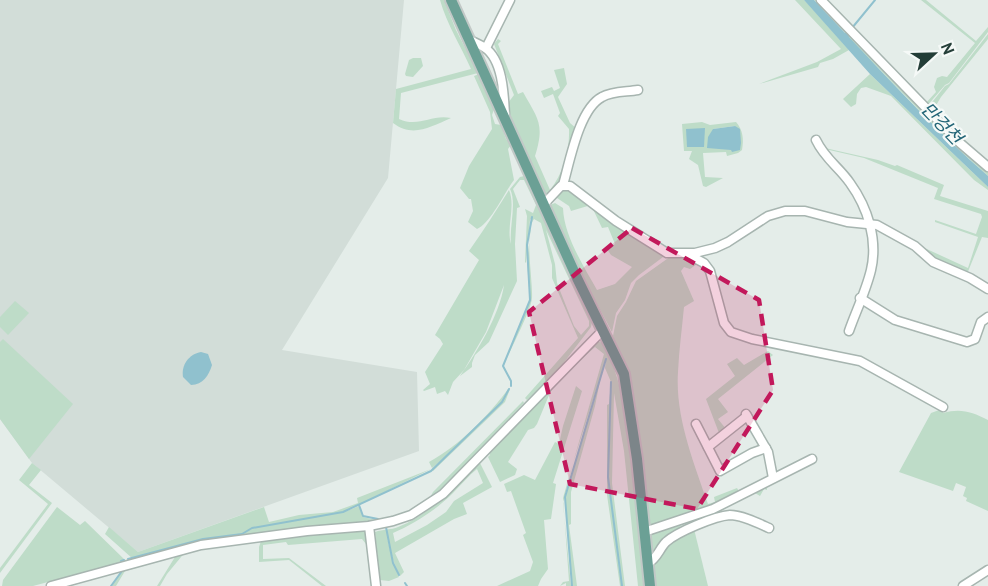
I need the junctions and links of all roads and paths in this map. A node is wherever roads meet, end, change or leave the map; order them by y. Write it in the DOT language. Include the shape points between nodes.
graph roads {
  1 [pos="451,0"];
  2 [pos="510,0"];
  3 [pos="821,0"];
  4 [pos="467,38"];
  5 [pos="486,48"];
  6 [pos="638,90"];
  7 [pos="506,122"];
  8 [pos="816,140"];
  9 [pos="988,167"];
  10 [pos="563,185"];
  11 [pos="544,204"];
  12 [pos="870,224"];
  13 [pos="687,254"];
  14 [pos="988,289"];
  15 [pos="860,298"];
  16 [pos="988,317"];
  17 [pos="603,330"];
  18 [pos="849,331"];
  19 [pos="943,407"];
  20 [pos="696,424"];
  21 [pos="708,447"];
  22 [pos="766,448"];
  23 [pos="812,459"];
  24 [pos="773,478"];
  25 [pos="369,526"];
  26 [pos="770,528"];
  27 [pos="644,532"];
  28 [pos="648,563"];
  29 [pos="988,570"];
  30 [pos="51,586"];
  31 [pos="376,586"];
  32 [pos="650,586"];
  33 [pos="963,586"];
  1 -- 4 [label="main road"];
  2 -- 5 [label="street"];
  3 -- 9 [label="street"];
  4 -- 5 [label="street"];
  4 -- 7 [label="main road"];
  5 -- 7 [label="street" via="503,80"];
  6 -- 10 [label="street" via="608,95 591,106 581,124"];
  7 -- 11 [label="main road"];
  8 -- 12 [label="street" via="826,158 856,192"];
  10 -- 11 [label="street"];
  10 -- 13 [label="street" via="575,188 659,249"];
  11 -- 17 [label="main road"];
  12 -- 13 [label="street" via="814,212 785,211 768,216 728,242"];
  12 -- 14 [label="street"];
  12 -- 15 [label="street" via="871,271"];
  13 -- 19 [label="street" via="710,271 724,322 731,332 860,361"];
  15 -- 16 [label="street" via="894,320 967,342 975,339 981,322"];
  15 -- 18 [label="street"];
  17 -- 25 [label="street" via="443,494 411,515"];
  17 -- 27 [label="main road" via="627,386"];
  20 -- 21 [label="street"];
  21 -- 22 [label="street" via="720,471"];
  21 -- 22 [label="street" via="746,415"];
  22 -- 24 [label="street"];
  23 -- 24 [label="street"];
  24 -- 27 [label="street" via="713,509"];
  25 -- 30 [label="street" via="201,544"];
  25 -- 31 [label="street"];
  26 -- 28 [label="street" via="736,516 718,518 667,541"];
  27 -- 28 [label="main road"];
  28 -- 32 [label="main road"];
  29 -- 33 [label="street"];
}
